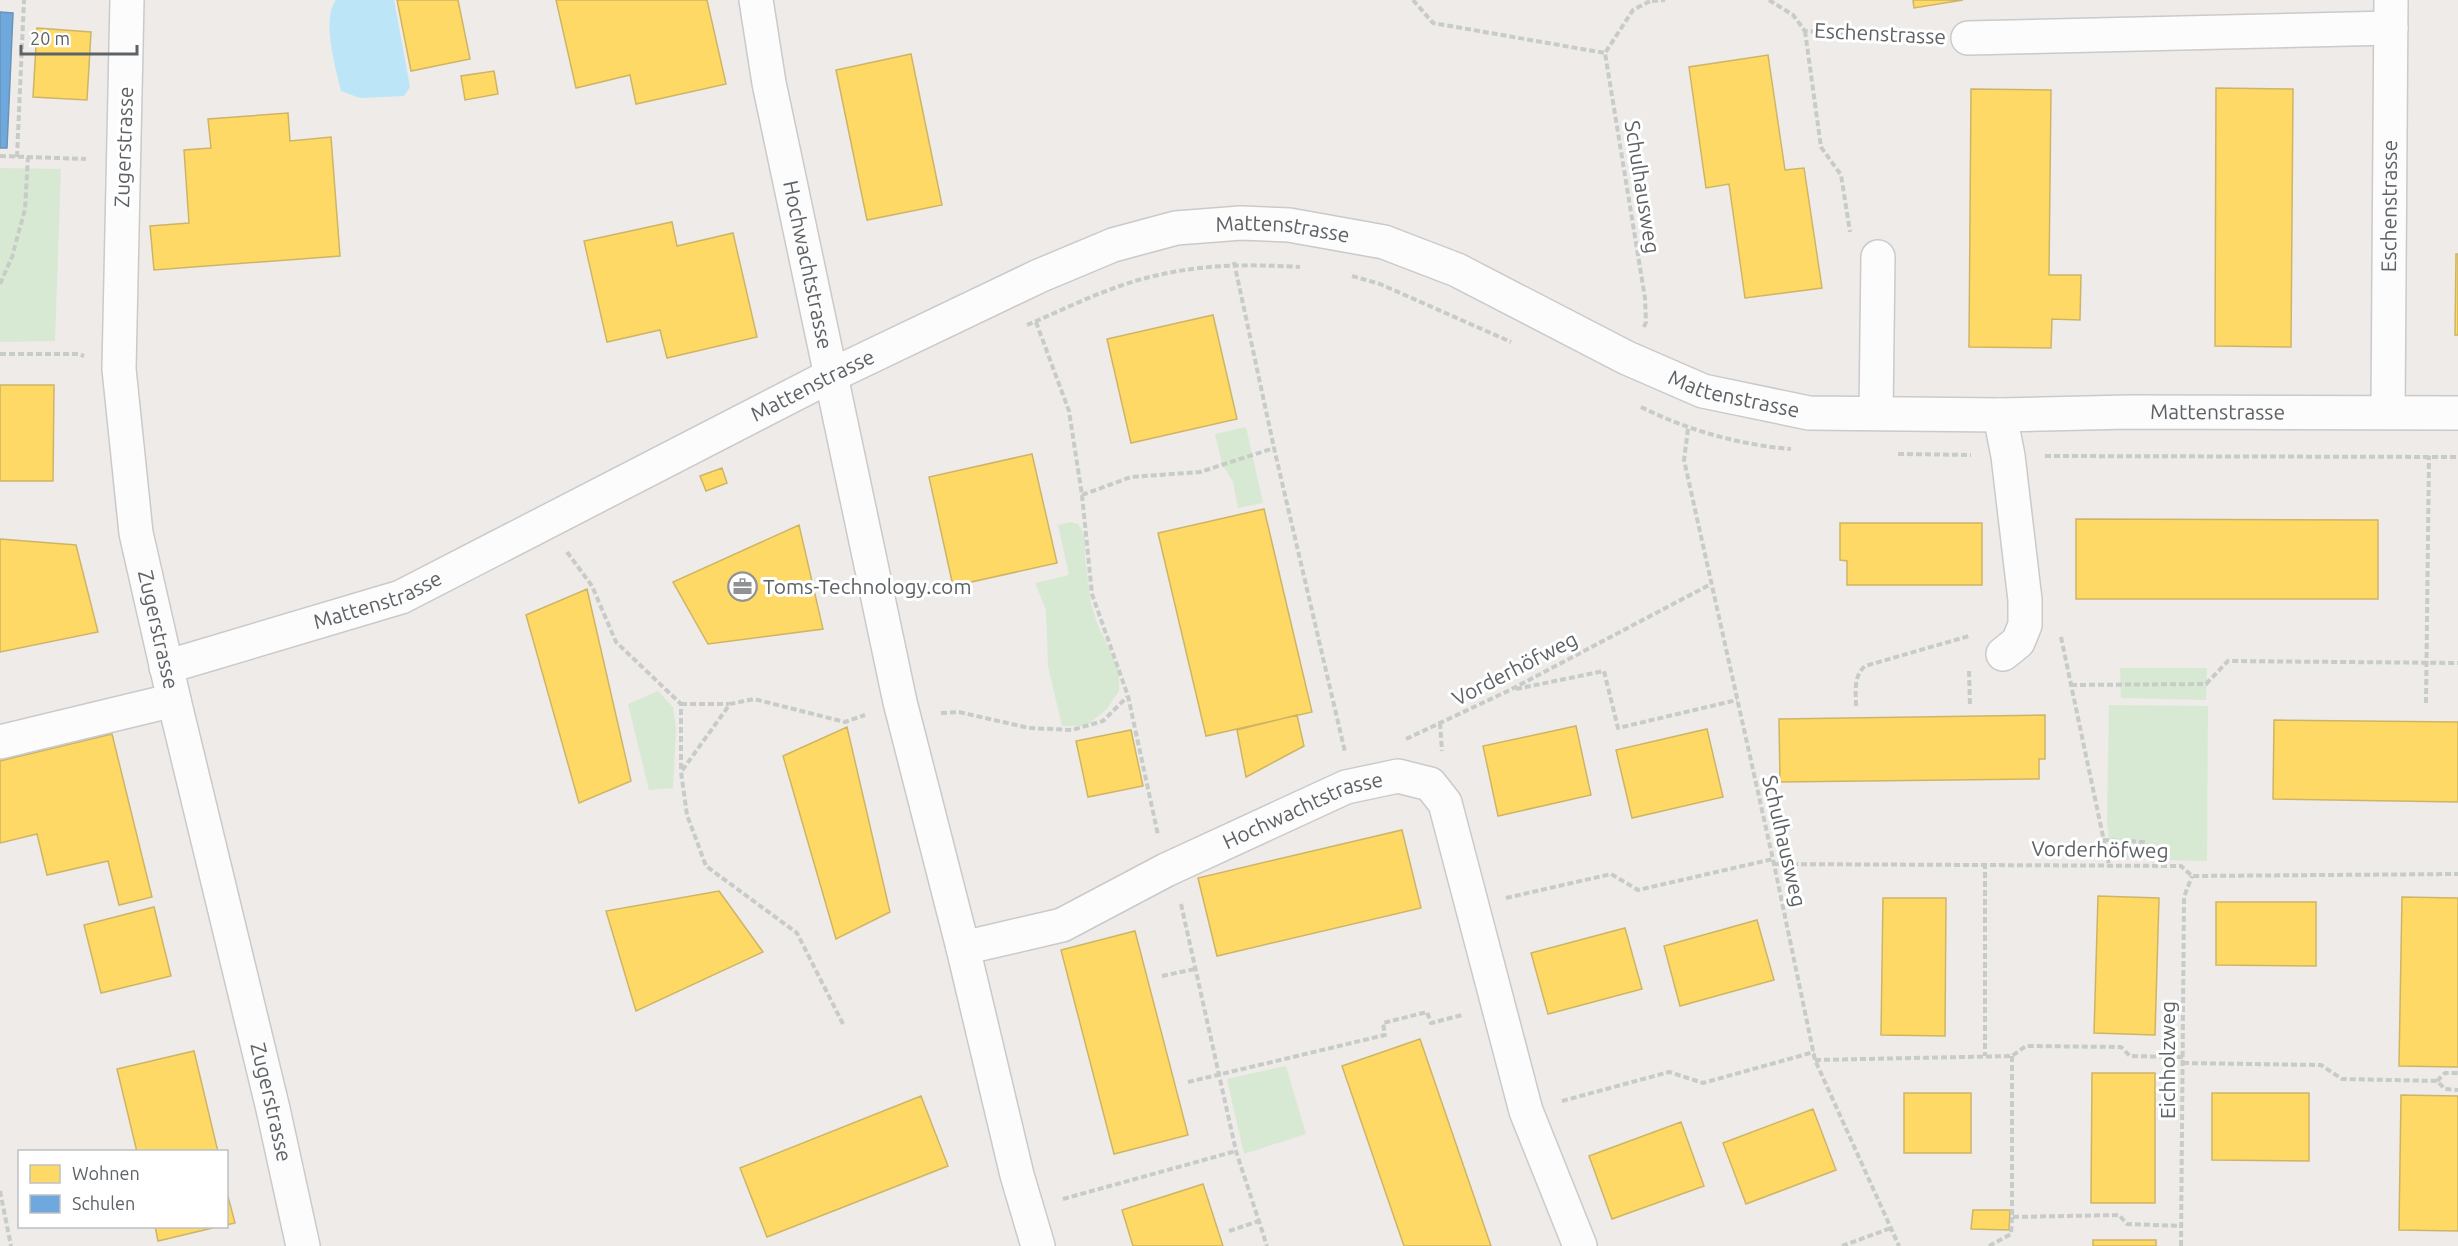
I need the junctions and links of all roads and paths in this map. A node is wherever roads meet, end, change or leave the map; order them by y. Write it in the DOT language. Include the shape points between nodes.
graph roads {
  1 [pos="24,0"];
  2 [pos="127,0"];
  3 [pos="756,0"];
  4 [pos="1413,0"];
  5 [pos="1652,0"];
  6 [pos="1665,0"];
  7 [pos="1769,0"];
  8 [pos="2391,14"];
  9 [pos="1805,31"];
  10 [pos="1968,38"];
  11 [pos="1605,53"];
  12 [pos="0,156"];
  13 [pos="17,157"];
  14 [pos="28,157"];
  15 [pos="123,161"];
  16 [pos="1241,223"];
  17 [pos="1878,257"];
  18 [pos="1233,264"];
  19 [pos="1307,267"];
  20 [pos="1348,275"];
  21 [pos="0,284"];
  22 [pos="1036,321"];
  23 [pos="1017,330"];
  24 [pos="1515,344"];
  25 [pos="0,354"];
  26 [pos="1627,358"];
  27 [pos="119,369"];
  28 [pos="832,375"];
  29 [pos="1636,404"];
  30 [pos="2388,412"];
  31 [pos="2458,413"];
  32 [pos="1876,414"];
  33 [pos="2000,415"];
  34 [pos="1688,429"];
  35 [pos="1274,448"];
  36 [pos="1793,449"];
  37 [pos="1892,453"];
  38 [pos="2008,456"];
  39 [pos="2429,456"];
  40 [pos="2458,456"];
  41 [pos="1082,495"];
  42 [pos="565,549"];
  43 [pos="1711,584"];
  44 [pos="1969,636"];
  45 [pos="2061,638"];
  46 [pos="2003,654"];
  47 [pos="2458,663"];
  48 [pos="2426,664"];
  49 [pos="166,667"];
  50 [pos="2071,685"];
  51 [pos="1510,690"];
  52 [pos="1128,696"];
  53 [pos="174,700"];
  54 [pos="1737,700"];
  55 [pos="2426,703"];
  56 [pos="681,704"];
  57 [pos="730,704"];
  58 [pos="1856,706"];
  59 [pos="902,709"];
  60 [pos="0,742"];
  61 [pos="1399,742"];
  62 [pos="681,772"];
  63 [pos="1347,777"];
  64 [pos="2103,840"];
  65 [pos="2146,842"];
  66 [pos="1774,861"];
  67 [pos="1985,863"];
  68 [pos="2109,865"];
  69 [pos="1166,870"];
  70 [pos="2458,874"];
  71 [pos="2192,876"];
  72 [pos="1503,898"];
  73 [pos="963,948"];
  74 [pos="1195,969"];
  75 [pos="1162,976"];
  76 [pos="1498,1006"];
  77 [pos="843,1024"];
  78 [pos="1814,1052"];
  79 [pos="1985,1056"];
  80 [pos="2012,1056"];
  81 [pos="1815,1060"];
  82 [pos="2183,1060"];
  83 [pos="2458,1073"];
  84 [pos="1219,1075"];
  85 [pos="2437,1081"];
  86 [pos="1188,1082"];
  87 [pos="2458,1090"];
  88 [pos="1526,1111"];
  89 [pos="1236,1151"];
  90 [pos="0,1191"];
  91 [pos="1027,1209"];
  92 [pos="2012,1216"];
  93 [pos="1259,1221"];
  94 [pos="2182,1226"];
  95 [pos="1891,1228"];
  96 [pos="1229,1230"];
  97 [pos="12,1246"];
  98 [pos="303,1246"];
  99 [pos="1038,1246"];
  100 [pos="1267,1246"];
  101 [pos="1580,1246"];
  102 [pos="1842,1246"];
  103 [pos="1899,1246"];
  104 [pos="1989,1246"];
  105 [pos="2181,1246"];
  1 -- 13 [label="path"];
  2 -- 15 [label="street, Zugerstrasse"];
  3 -- 28 [label="street, Hochwachtstrasse" via="768,83"];
  4 -- 11 [label="path" via="1433,23"];
  5 -- 6 [label="path"];
  5 -- 11 [label="path" via="1633,10"];
  7 -- 9 [label="path, Eschenstrasse" via="1793,15"];
  8 -- 10 [label="street"];
  8 -- 30 [label="street, Eschenstrasse"];
  9 -- 10 [label="path, Eschenstrasse"];
  9 -- 17 [label="path" via="1821,147 1841,175 1850,232"];
  11 -- 26 [label="path, Schulhausweg" via="1645,298 1646,322"];
  12 -- 13 [label="path"];
  13 -- 14 [label="path"];
  14 -- 15 [label="path"];
  14 -- 21 [label="path" via="25,209"];
  15 -- 27 [label="street, Zugerstrasse"];
  16 -- 18 [label="path"];
  16 -- 26 [label="street, Mattenstrasse" via="1289,225 1384,242 1457,270"];
  16 -- 28 [label="street, Mattenstrasse" via="1176,228 1113,244"];
  17 -- 32 [label="street"];
  18 -- 19 [label="path"];
  18 -- 22 [label="path" via="1149,277"];
  18 -- 35 [label="path"];
  20 -- 24 [label="path" via="1380,284"];
  22 -- 23 [label="path"];
  22 -- 41 [label="path" via="1070,411"];
  25 -- 27 [label="path" via="78,354"];
  26 -- 32 [label="street, Mattenstrasse" via="1703,391 1809,413"];
  27 -- 49 [label="street, Zugerstrasse" via="136,533"];
  28 -- 49 [label="street, Mattenstrasse" via="401,597"];
  28 -- 59 [label="street, Hochwachtstrasse"];
  29 -- 34 [label="path"];
  30 -- 31 [label="street, Mattenstrasse"];
  30 -- 33 [label="street, Mattenstrasse"];
  32 -- 33 [label="street, Mattenstrasse"];
  33 -- 38 [label="street"];
  34 -- 36 [label="path"];
  34 -- 43 [label="path, Schulhausweg" via="1684,460"];
  35 -- 41 [label="path" via="1200,472 1131,477"];
  35 -- 63 [label="path"];
  37 -- 38 [label="path"];
  38 -- 39 [label="path"];
  38 -- 46 [label="street" via="2025,625 2018,642"];
  39 -- 40 [label="path"];
  39 -- 48 [label="path"];
  41 -- 52 [label="path" via="1092,594"];
  42 -- 56 [label="path" via="592,586 616,642"];
  43 -- 51 [label="path, Vorderhöfweg"];
  43 -- 54 [label="path, Schulhausweg"];
  44 -- 58 [label="path" via="1865,666 1856,679"];
  45 -- 50 [label="path"];
  47 -- 48 [label="path"];
  48 -- 50 [label="path" via="2228,661 2206,684"];
  48 -- 55 [label="path"];
  49 -- 53 [label="street, Zugerstrasse"];
  50 -- 64 [label="path"];
  51 -- 54 [label="path" via="1604,671 1618,728"];
  51 -- 61 [label="path, Vorderhöfweg"];
  52 -- 59 [label="path" via="1103,721 1072,730 1029,728 959,712"];
  52 -- 69 [label="path"];
  53 -- 60 [label="street"];
  53 -- 98 [label="street, Zugerstrasse"];
  54 -- 66 [label="path, Schulhausweg"];
  56 -- 57 [label="path"];
  56 -- 62 [label="path"];
  57 -- 59 [label="path" via="754,699 845,722"];
  57 -- 62 [label="path"];
  59 -- 73 [label="street, Hochwachtstrasse"];
  62 -- 77 [label="path" via="687,815 706,866 796,933"];
  63 -- 69 [label="street, Hochwachtstrasse"];
  63 -- 76 [label="street, Hochwachtstrasse" via="1398,776 1430,784 1445,803"];
  64 -- 65 [label="path"];
  64 -- 68 [label="path"];
  66 -- 67 [label="path, Vorderhöfweg"];
  66 -- 72 [label="path, Vorderhöfweg" via="1638,890 1611,874"];
  66 -- 78 [label="path, Schulhausweg"];
  67 -- 68 [label="path, Vorderhöfweg"];
  67 -- 79 [label="path"];
  68 -- 71 [label="path, Vorderhöfweg" via="2181,866"];
  69 -- 73 [label="street, Hochwachtstrasse" via="1062,925"];
  69 -- 74 [label="path" via="1176,885"];
  70 -- 71 [label="path, Vorderhöfweg"];
  71 -- 82 [label="path, Eichholzweg" via="2184,897"];
  73 -- 91 [label="street, Hochwachtstrasse"];
  74 -- 75 [label="path"];
  74 -- 84 [label="path"];
  76 -- 84 [label="path" via="1431,1023 1427,1012 1394,1020 1383,1023 1385,1035"];
  76 -- 88 [label="street, Hochwachtstrasse"];
  78 -- 81 [label="path, Schulhausweg"];
  78 -- 88 [label="path" via="1703,1083 1669,1072"];
  79 -- 80 [label="path"];
  79 -- 81 [label="path"];
  80 -- 82 [label="path" via="2026,1046 2121,1047 2130,1056"];
  80 -- 92 [label="path"];
  81 -- 95 [label="path, Schulhausweg"];
  82 -- 85 [label="path" via="2321,1065 2342,1079"];
  82 -- 94 [label="path, Eichholzweg"];
  83 -- 85 [label="path" via="2445,1074"];
  84 -- 86 [label="path"];
  84 -- 89 [label="path"];
  85 -- 87 [label="path" via="2445,1089"];
  88 -- 101 [label="street, Hochwachtstrasse"];
  89 -- 91 [label="path"];
  89 -- 93 [label="path"];
  90 -- 97 [label="path"];
  91 -- 99 [label="street, Hochwachtstrasse"];
  92 -- 94 [label="path" via="2119,1215 2127,1224"];
  92 -- 104 [label="path" via="2011,1234"];
  93 -- 96 [label="path"];
  93 -- 100 [label="path"];
  94 -- 105 [label="path, Eichholzweg"];
  95 -- 102 [label="path"];
  95 -- 103 [label="path, Schulhausweg"];
}
